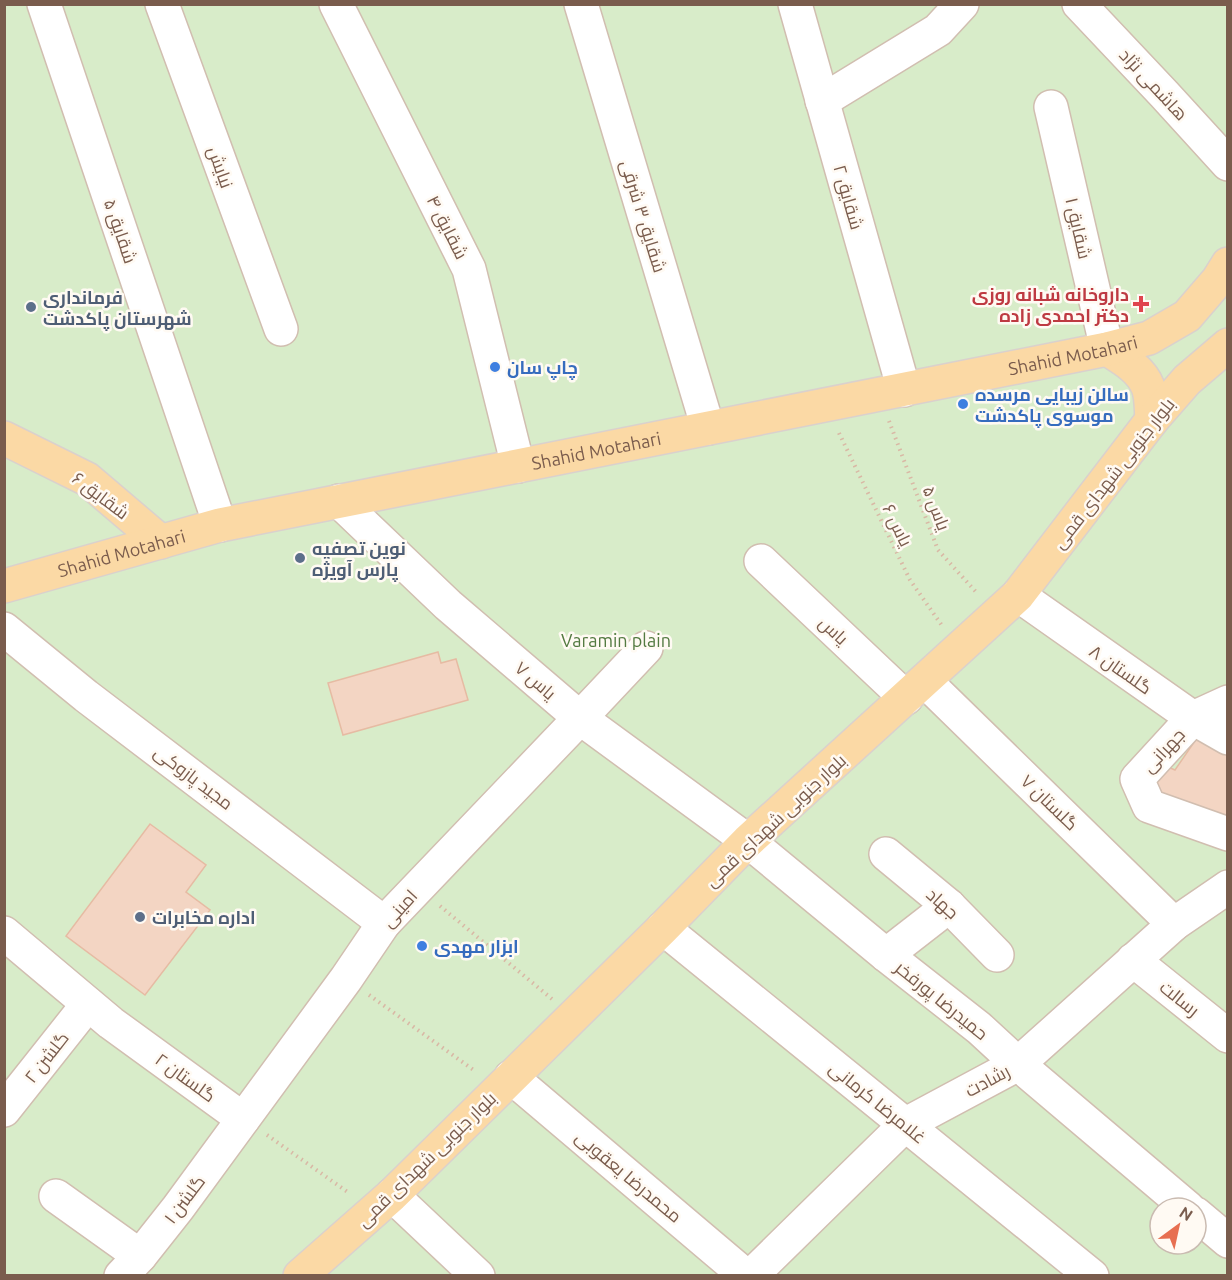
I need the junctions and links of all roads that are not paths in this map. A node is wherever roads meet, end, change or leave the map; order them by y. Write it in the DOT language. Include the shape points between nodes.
graph roads {
  1 [pos="44,4"];
  2 [pos="162,4"];
  3 [pos="336,4"];
  4 [pos="581,4"];
  5 [pos="795,4"];
  6 [pos="962,4"];
  7 [pos="1079,4"];
  8 [pos="822,101"];
  9 [pos="1051,107"];
  10 [pos="1227,164"];
  11 [pos="1227,264"];
  12 [pos="280,329"];
  13 [pos="1227,345"];
  14 [pos="1107,349"];
  15 [pos="892,392"];
  16 [pos="1152,420"];
  17 [pos="708,428"];
  18 [pos="4,438"];
  19 [pos="518,466"];
  20 [pos="339,501"];
  21 [pos="220,525"];
  22 [pos="161,542"];
  23 [pos="761,561"];
  24 [pos="4,586"];
  25 [pos="1007,605"];
  26 [pos="4,629"];
  27 [pos="646,648"];
  28 [pos="916,689"];
  29 [pos="1227,702"];
  30 [pos="580,718"];
  31 [pos="1193,718"];
  32 [pos="1227,738"];
  33 [pos="1227,834"];
  34 [pos="748,842"];
  35 [pos="886,854"];
  36 [pos="1227,887"];
  37 [pos="949,906"];
  38 [pos="384,923"];
  39 [pos="1174,924"];
  40 [pos="663,928"];
  41 [pos="4,933"];
  42 [pos="886,955"];
  43 [pos="997,955"];
  44 [pos="1133,960"];
  45 [pos="88,1004"];
  46 [pos="1227,1036"];
  47 [pos="1018,1064"];
  48 [pos="506,1083"];
  49 [pos="4,1110"];
  50 [pos="243,1119"];
  51 [pos="906,1124"];
  52 [pos="56,1196"];
  53 [pos="1174,1196"];
  54 [pos="383,1203"];
  55 [pos="1208,1224"];
  56 [pos="1227,1241"];
  57 [pos="131,1266"];
  58 [pos="300,1275"];
  59 [pos="478,1275"];
  60 [pos="748,1275"];
  61 [pos="1092,1275"];
  1 -- 21 [label="street, شقایق ۵"];
  2 -- 12 [label="street, نیایش"];
  3 -- 19 [label="street, شقایق ۴" via="469,269"];
  4 -- 17 [label="street, شقایق ۳ شرقی"];
  5 -- 8 [label="street, شقایق ۲"];
  6 -- 8 [label="street" via="938,30"];
  7 -- 10 [label="street, هاشمی نژاد"];
  8 -- 15 [label="street, شقایق ۲"];
  9 -- 14 [label="street, شقایق ۱"];
  11 -- 14 [label="main road, Shahid Motahari" via="1187,316 1149,338"];
  13 -- 16 [label="main road, بلوار جنوبی شهدای قمی" via="1187,380"];
  14 -- 15 [label="main road, Shahid Motahari"];
  14 -- 16 [label="main road" via="1140,373 1149,388"];
  15 -- 17 [label="main road, Shahid Motahari"];
  16 -- 25 [label="main road, بلوار جنوبی شهدای قمی"];
  17 -- 19 [label="main road, Shahid Motahari"];
  18 -- 22 [label="main road, شقایق ۶" via="87,479"];
  19 -- 20 [label="main road, Shahid Motahari"];
  20 -- 21 [label="main road, Shahid Motahari"];
  20 -- 30 [label="street, یاس ۷" via="448,604"];
  21 -- 22 [label="main road, Shahid Motahari"];
  22 -- 24 [label="main road, Shahid Motahari"];
  23 -- 28 [label="street, یاس"];
  25 -- 28 [label="main road, بلوار جنوبی شهدای قمی"];
  25 -- 31 [label="street, گلستان ۸"];
  26 -- 38 [label="street, مجید پازوکی"];
  27 -- 30 [label="street, امینی"];
  28 -- 34 [label="main road, بلوار جنوبی شهدای قمی"];
  28 -- 39 [label="street, گلستان ۷"];
  29 -- 31 [label="street"];
  30 -- 34 [label="street, یاس ۷"];
  30 -- 38 [label="street, امینی"];
  31 -- 32 [label="street, گلستان ۸"];
  31 -- 33 [label="street, جهرانی" via="1137,779 1149,806"];
  34 -- 40 [label="main road, بلوار جنوبی شهدای قمی"];
  34 -- 42 [label="street, حمیدرضا پورفخر"];
  35 -- 37 [label="street, جهاد"];
  36 -- 39 [label="street, رشادت"];
  37 -- 42 [label="street"];
  37 -- 43 [label="street, جهاد"];
  38 -- 50 [label="street, امینی"];
  39 -- 44 [label="street, رشادت"];
  40 -- 48 [label="main road, بلوار جنوبی شهدای قمی"];
  40 -- 51 [label="street, غلامرضا کرمانی"];
  41 -- 45 [label="street, گلستان ۲"];
  42 -- 47 [label="street, حمیدرضا پورفخر"];
  44 -- 46 [label="street, رسالت"];
  44 -- 47 [label="street, رشادت"];
  45 -- 49 [label="street, گلشن ۲"];
  45 -- 50 [label="street, گلستان ۲"];
  47 -- 51 [label="street, رشادت"];
  47 -- 53 [label="street, حمیدرضا پورفخر"];
  48 -- 54 [label="main road, بلوار جنوبی شهدای قمی"];
  48 -- 60 [label="street, محمدرضا یعقوبی"];
  50 -- 57 [label="street, گلشن ۱"];
  51 -- 60 [label="street, رشادت"];
  51 -- 61 [label="street, غلامرضا کرمانی"];
  52 -- 57 [label="street"];
  54 -- 58 [label="main road, بلوار جنوبی شهدای قمی"];
  54 -- 59 [label="street"];
  55 -- 56 [label="street"];
}
